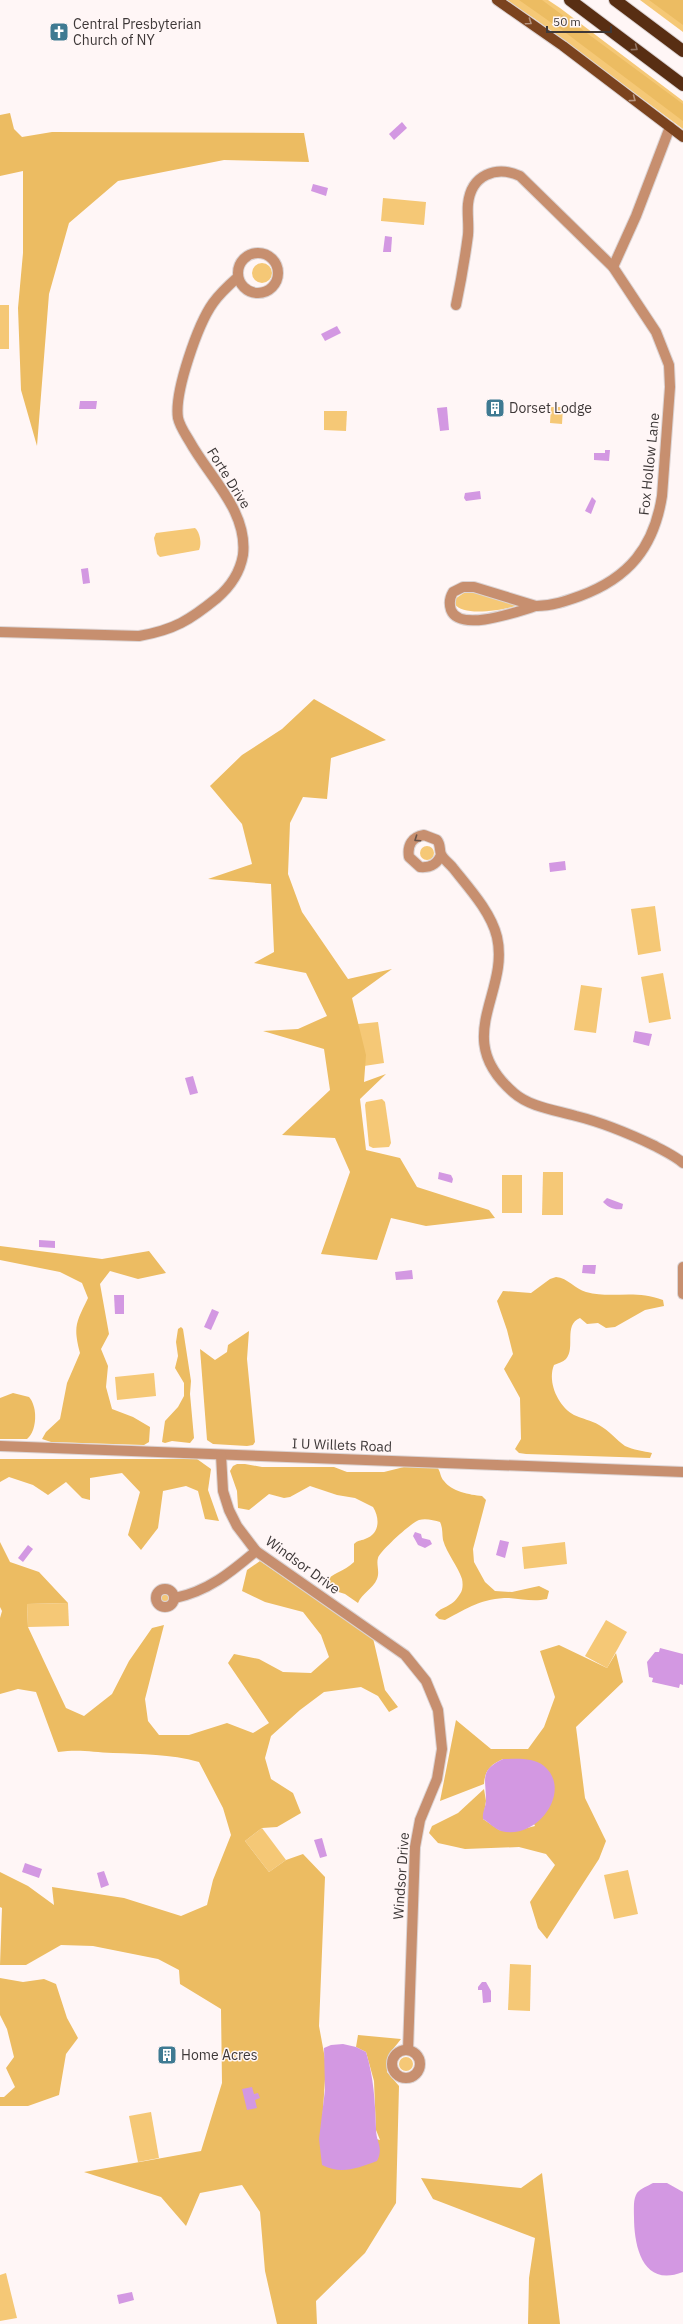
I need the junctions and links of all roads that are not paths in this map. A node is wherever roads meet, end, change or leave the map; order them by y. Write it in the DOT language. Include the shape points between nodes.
graph roads {
  1 [pos="497,0"];
  2 [pos="570,0"];
  3 [pos="615,0"];
  4 [pos="683,51"];
  5 [pos="683,85"];
  6 [pos="670,127"];
  7 [pos="683,137"];
  8 [pos="613,267"];
  9 [pos="238,277"];
  10 [pos="456,305"];
  11 [pos="536,606"];
  12 [pos="0,632"];
  13 [pos="441,855"];
  14 [pos="683,1163"];
  15 [pos="683,1267"];
  16 [pos="683,1294"];
  17 [pos="0,1446"];
  18 [pos="221,1455"];
  19 [pos="683,1472"];
  20 [pos="256,1551"];
  21 [pos="175,1598"];
  22 [pos="408,2050"];
  1 -- 6 [label="main road, one-way"];
  2 -- 5 [label="highway, one-way"];
  3 -- 4 [label="highway"];
  6 -- 7 [label="main road"];
  6 -- 8 [label="street" via="636,216"];
  8 -- 10 [label="street, Fox Hollow Lane" via="520,176 508,170 499,170 484,176 472,192 468,204 468,232"];
  8 -- 11 [label="street, Fox Hollow Lane" via="656,332 669,365 670,387 660,511 650,539 640,556 620,575 595,590 559,603"];
  9 -- 9 [label="street" via="245,288 262,293 273,287 278,270 268,255 255,253 243,259"];
  9 -- 12 [label="street, Forte Drive" via="221,292 205,316 194,341 178,409 182,429 233,508 241,526 242,563 234,580 223,594 201,611 177,626 161,632 139,636"];
  11 -- 11 [label="street, Fox Hollow Lane" via="474,587 457,588 450,602 454,615 470,620 501,617"];
  13 -- 14 [label="street" via="485,911 497,938 498,962 486,1010 484,1035 488,1057 499,1078 515,1094 531,1103 607,1123"];
  15 -- 16 [label="street"];
  17 -- 18 [label="street, I U Willets Road"];
  18 -- 19 [label="street, I U Willets Road"];
  18 -- 20 [label="street, Windsor Drive" via="223,1491 229,1510"];
  20 -- 21 [label="street" via="216,1583 196,1593"];
  20 -- 22 [label="street, Windsor Drive" via="405,1655 426,1681 438,1710 442,1734 440,1765 420,1820 415,1847"];
}
